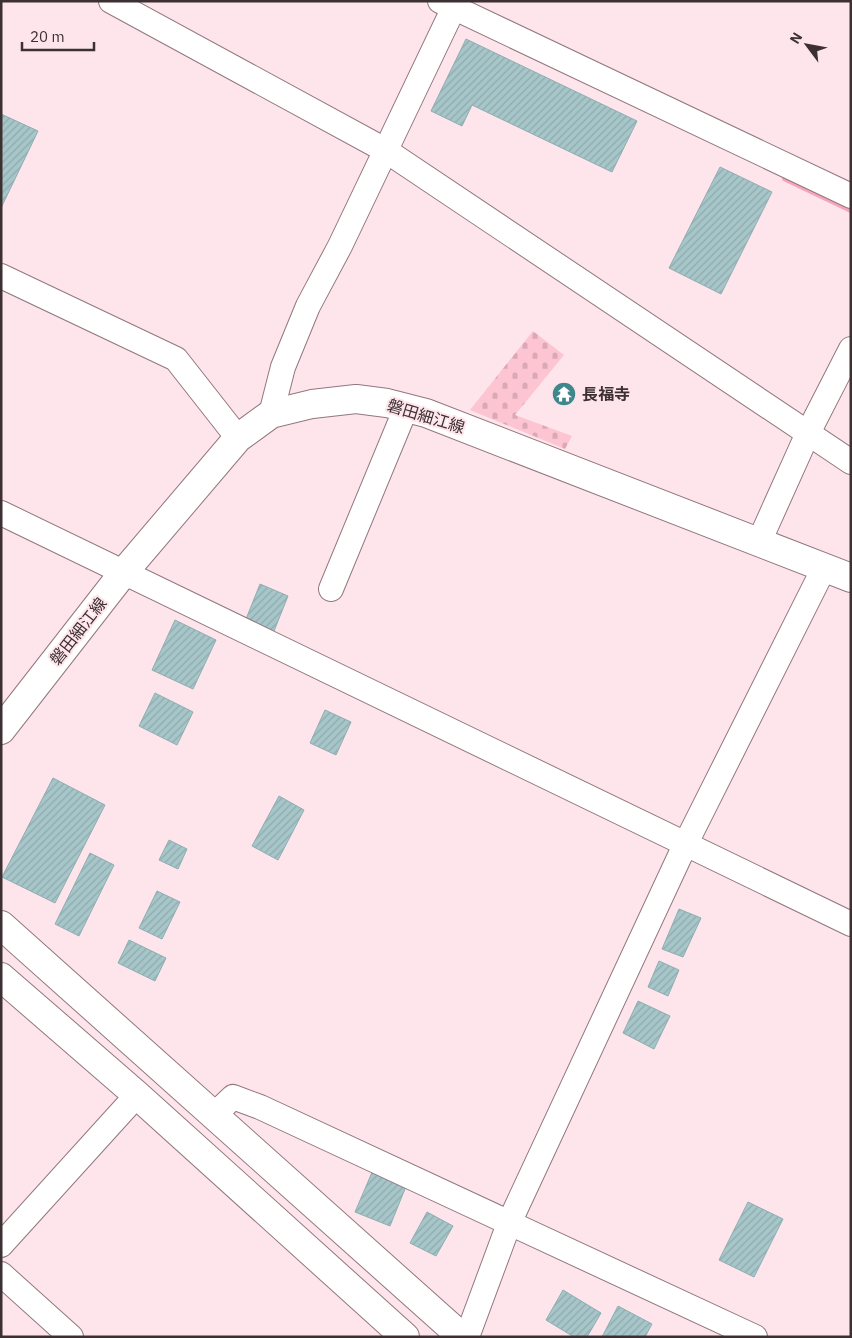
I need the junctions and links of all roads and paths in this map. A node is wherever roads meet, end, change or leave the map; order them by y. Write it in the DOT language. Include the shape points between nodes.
graph roads {
  1 [pos="111,1"];
  2 [pos="450,3"];
  3 [pos="385,150"];
  4 [pos="851,196"];
  5 [pos="1,276"];
  6 [pos="851,349"];
  7 [pos="406,408"];
  8 [pos="271,414"];
  9 [pos="808,433"];
  10 [pos="238,438"];
  11 [pos="851,462"];
  12 [pos="1,513"];
  13 [pos="759,542"];
  14 [pos="824,568"];
  15 [pos="124,572"];
  16 [pos="851,578"];
  17 [pos="331,589"];
  18 [pos="1,730"];
  19 [pos="684,845"];
  20 [pos="851,924"];
  21 [pos="1,925"];
  22 [pos="1,977"];
  23 [pos="137,1095"];
  24 [pos="214,1115"];
  25 [pos="510,1221"];
  26 [pos="1,1245"];
  27 [pos="1,1274"];
  28 [pos="71,1337"];
  29 [pos="405,1337"];
  30 [pos="462,1337"];
  31 [pos="467,1337"];
  32 [pos="755,1337"];
  1 -- 3 [label="street"];
  2 -- 3 [label="street"];
  2 -- 4 [label="street"];
  3 -- 8 [label="street" via="308,306 283,367"];
  3 -- 9 [label="street"];
  5 -- 10 [label="street" via="176,359"];
  6 -- 9 [label="street"];
  7 -- 8 [label="street, 磐田細江線" via="356,399 312,404"];
  7 -- 13 [label="street, 磐田細江線"];
  7 -- 17 [label="street"];
  8 -- 10 [label="street, 磐田細江線"];
  9 -- 11 [label="street"];
  9 -- 13 [label="street"];
  10 -- 15 [label="street, 磐田細江線"];
  12 -- 15 [label="street"];
  13 -- 14 [label="street, 磐田細江線"];
  14 -- 16 [label="street, 磐田細江線"];
  14 -- 19 [label="street"];
  15 -- 18 [label="street, 磐田細江線"];
  15 -- 19 [label="street"];
  19 -- 20 [label="street"];
  19 -- 25 [label="street"];
  21 -- 24 [label="street"];
  22 -- 23 [label="street"];
  23 -- 26 [label="street"];
  23 -- 29 [label="street"];
  24 -- 25 [label="street" via="233,1097 260,1106"];
  24 -- 30 [label="street"];
  25 -- 31 [label="street"];
  25 -- 32 [label="street"];
  27 -- 28 [label="street"];
}
